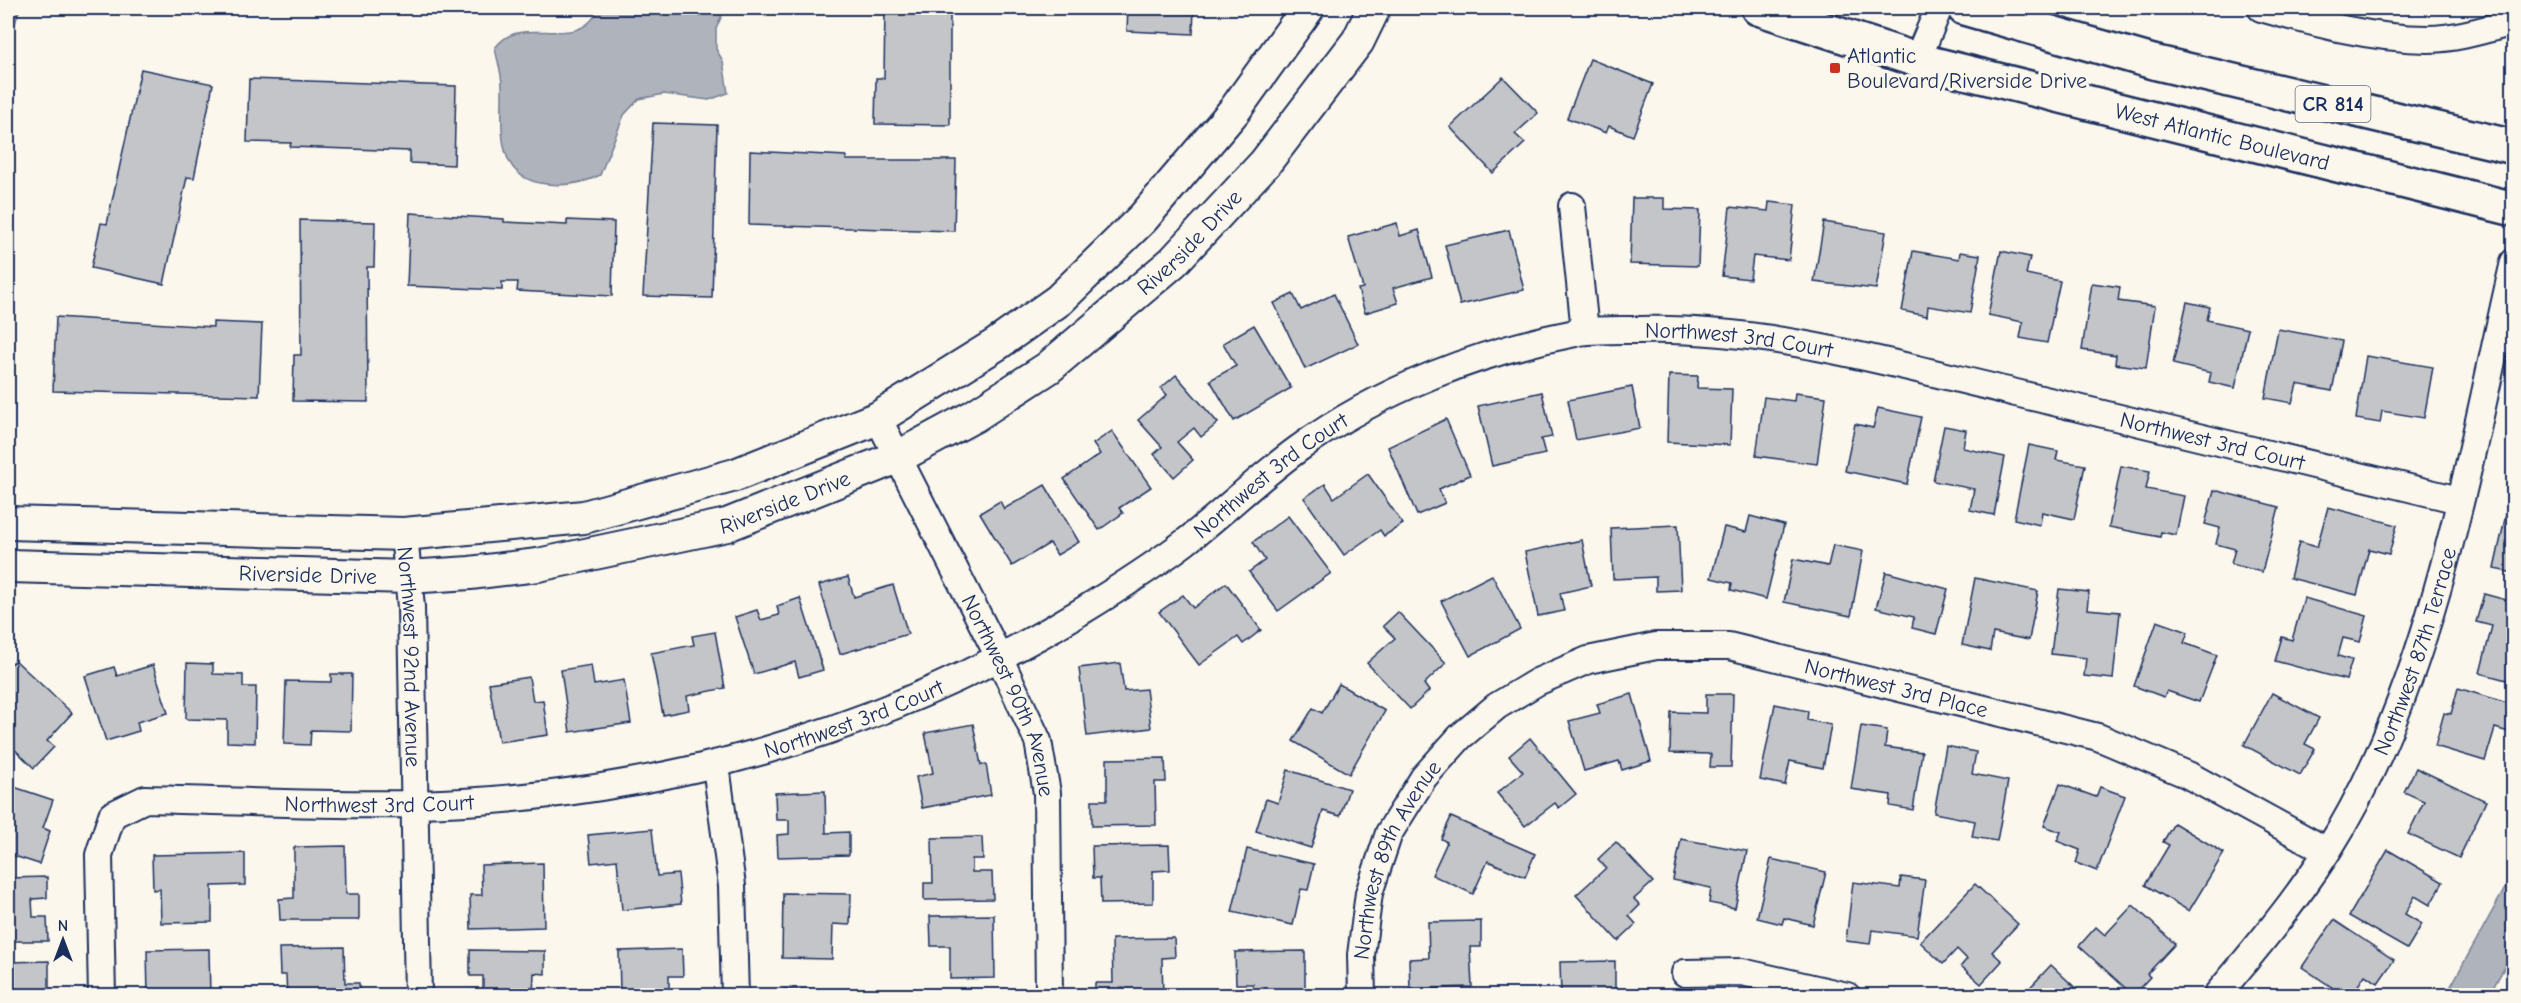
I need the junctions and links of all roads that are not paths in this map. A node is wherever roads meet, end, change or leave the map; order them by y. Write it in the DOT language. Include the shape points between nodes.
graph roads {
  1 [pos="1308,8"];
  2 [pos="1374,8"];
  3 [pos="1758,8"];
  4 [pos="1939,8"];
  5 [pos="1964,8"];
  6 [pos="2261,8"];
  7 [pos="2514,22"];
  8 [pos="1917,60"];
  9 [pos="2514,147"];
  10 [pos="1572,206"];
  11 [pos="2514,209"];
  12 [pos="2514,262"];
  13 [pos="1585,331"];
  14 [pos="878,418"];
  15 [pos="900,456"];
  16 [pos="2459,500"];
  17 [pos="8,523"];
  18 [pos="404,534"];
  19 [pos="8,566"];
  20 [pos="408,577"];
  21 [pos="999,657"];
  22 [pos="1460,737"];
  23 [pos="716,766"];
  24 [pos="416,804"];
  25 [pos="2327,851"];
  26 [pos="1685,974"];
  27 [pos="102,996"];
  28 [pos="418,996"];
  29 [pos="735,996"];
  30 [pos="1049,996"];
  31 [pos="1362,996"];
  32 [pos="1847,996"];
  33 [pos="2216,996"];
  1 -- 14 [label="street, Riverside Drive" via="1234,111 1143,219 1059,300 998,344"];
  2 -- 15 [label="street, Riverside Drive" via="1358,41 1265,163 1173,262 1048,368 974,416"];
  3 -- 8 [label="main road, West Atlantic Boulevard / CR 814"];
  4 -- 8 [label="street"];
  5 -- 9 [label="main road, CR 814" via="2153,62"];
  6 -- 7 [label="street" via="2372,33 2429,39"];
  8 -- 11 [label="main road, West Atlantic Boulevard / CR 814"];
  10 -- 13 [label="street"];
  12 -- 16 [label="street, Northwest 87th Terrace"];
  13 -- 16 [label="street, Northwest 3rd Court" via="1667,329 1773,338"];
  13 -- 21 [label="street, Northwest 3rd Court" via="1466,362 1383,397 1299,448 1182,544 1082,611"];
  14 -- 15 [label="street, Northwest 90th Avenue"];
  14 -- 18 [label="street, Riverside Drive" via="735,475 642,503 584,517"];
  15 -- 20 [label="street, Riverside Drive" via="727,525 538,565"];
  15 -- 21 [label="street, Northwest 90th Avenue"];
  16 -- 25 [label="street, Northwest 87th Terrace" via="2432,613 2396,709 2380,751"];
  17 -- 18 [label="street, Riverside Drive"];
  18 -- 20 [label="street, Northwest 92nd Avenue"];
  19 -- 20 [label="street, Riverside Drive"];
  20 -- 24 [label="street, Northwest 92nd Avenue"];
  21 -- 23 [label="street, Northwest 3rd Court" via="904,702 800,742"];
  21 -- 30 [label="street, Northwest 90th Avenue" via="1038,741 1047,793"];
  22 -- 25 [label="street, Northwest 3rd Place" via="1497,706 1537,682 1588,660 1656,646 1729,646 2098,737 2188,775"];
  22 -- 31 [label="street, Northwest 89th Avenue" via="1424,777 1389,833 1369,893 1361,955"];
  23 -- 24 [label="street, Northwest 3rd Court" via="520,797"];
  23 -- 29 [label="street" via="732,886"];
  24 -- 27 [label="street, Northwest 3rd Court" via="145,799 112,815 99,855"];
  24 -- 28 [label="street, Northwest 92nd Avenue"];
  25 -- 33 [label="street, Northwest 87th Terrace" via="2265,939"];
  26 -- 32 [label="street" via="1742,972"];
}
